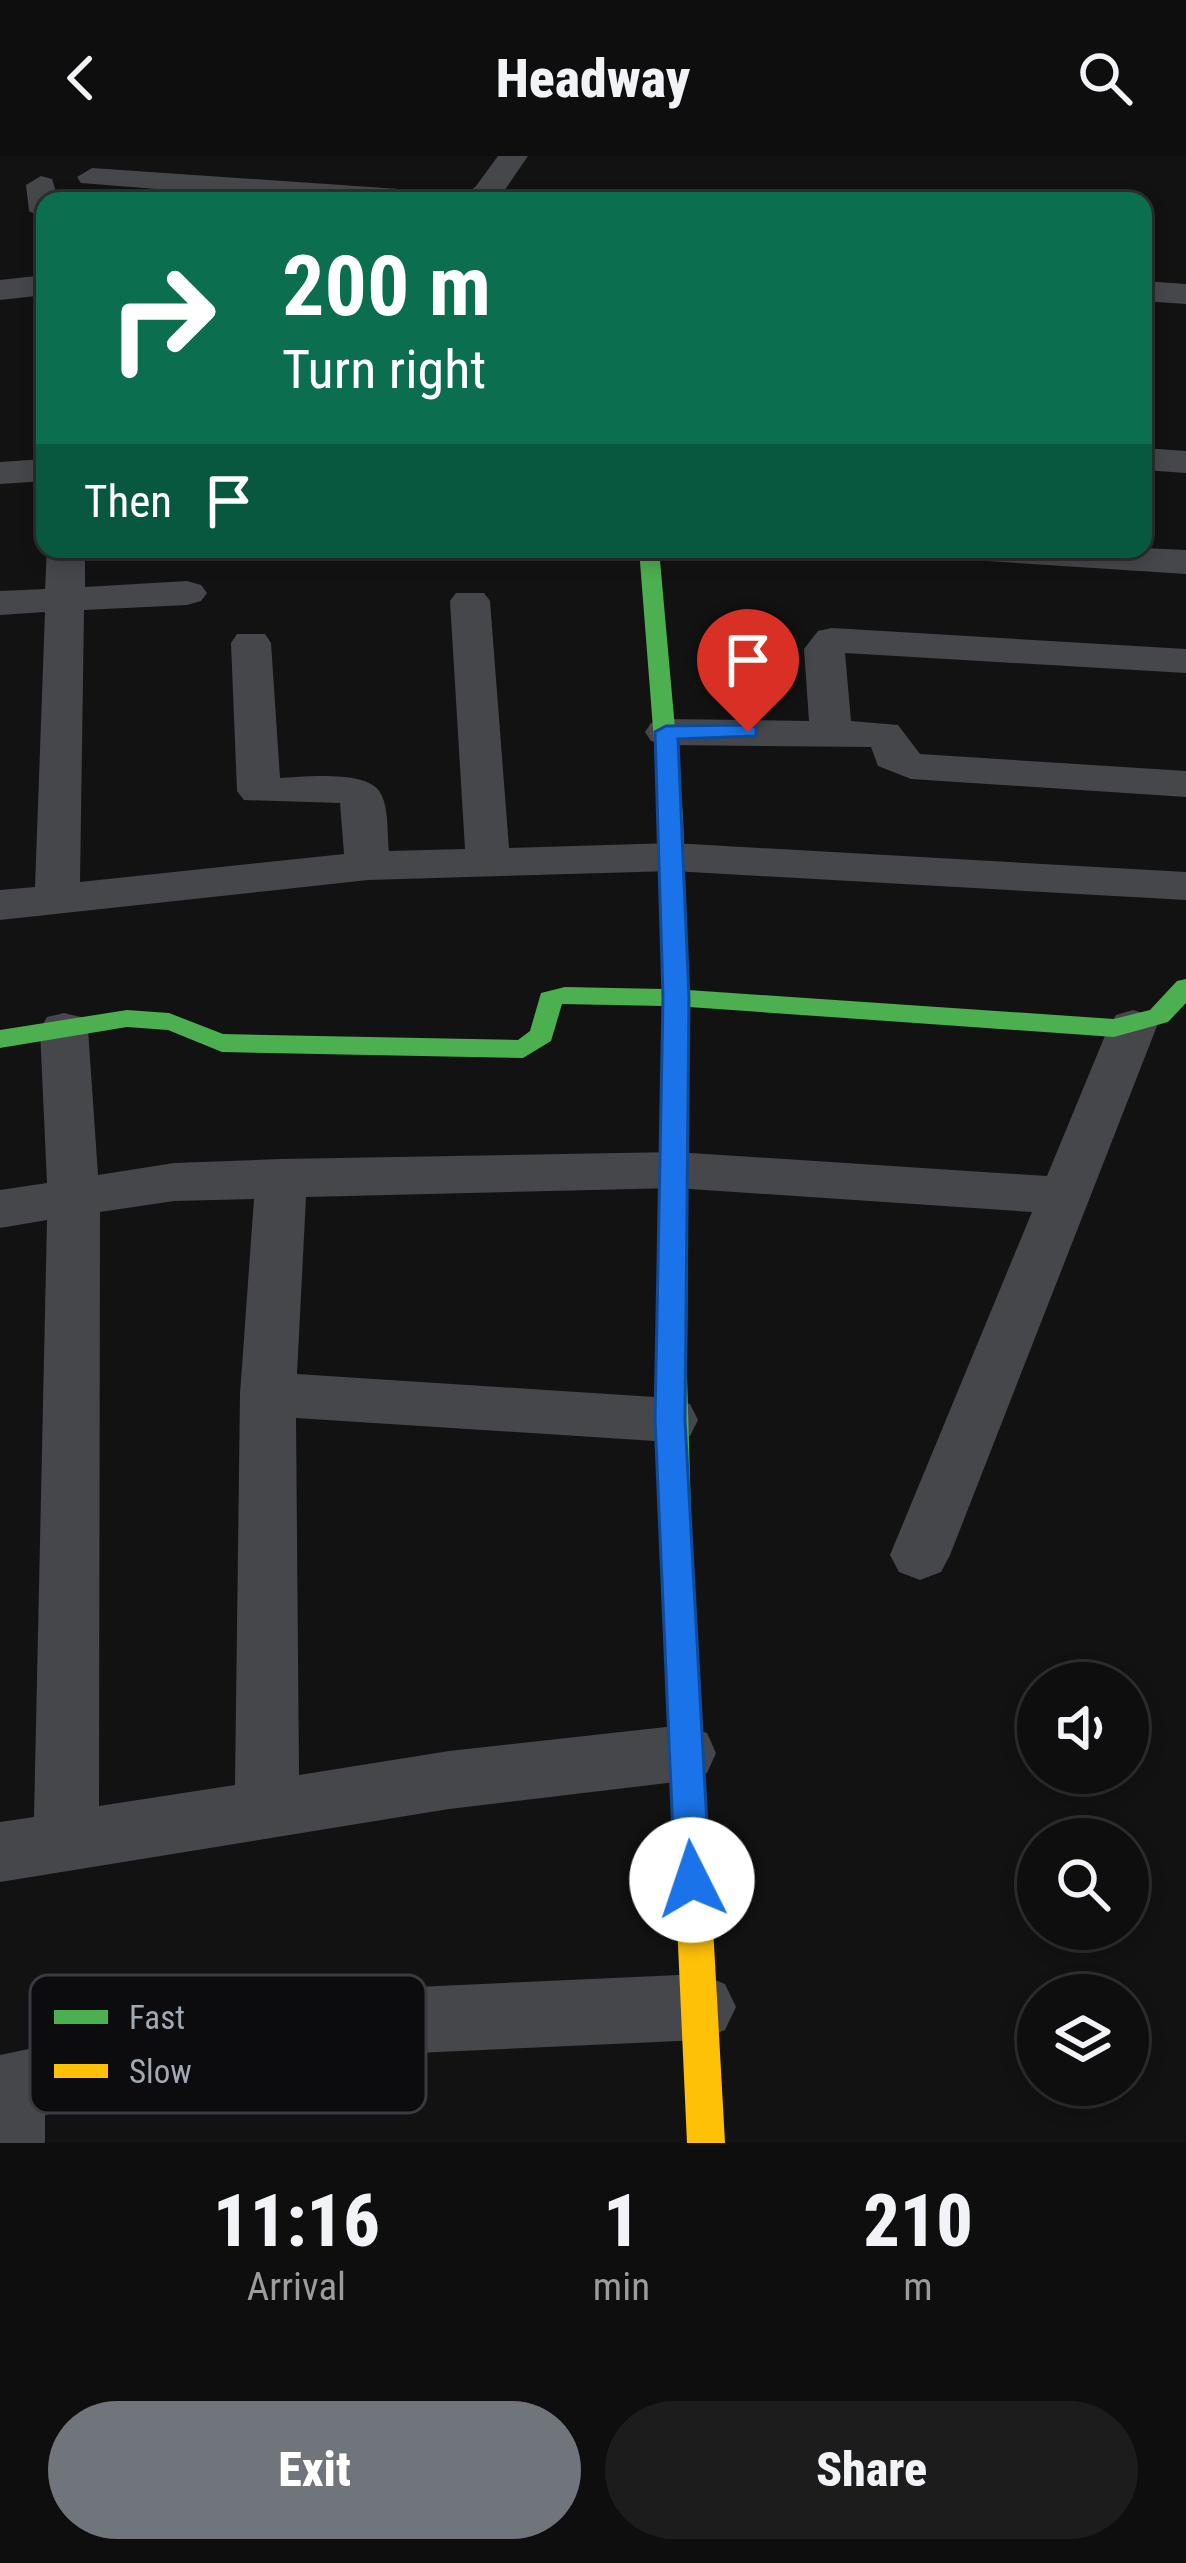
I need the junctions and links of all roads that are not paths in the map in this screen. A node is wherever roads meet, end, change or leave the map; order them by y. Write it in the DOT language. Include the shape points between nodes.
graph roads {
  1 [pos="214,156"];
  2 [pos="512,156"];
  3 [pos="84,166"];
  4 [pos="191,184"];
  5 [pos="108,192"];
  6 [pos="310,192"];
  7 [pos="488,192"];
  8 [pos="36,286"];
  9 [pos="0,290"];
  10 [pos="1152,292"];
  11 [pos="1186,294"];
  12 [pos="1152,459"];
  13 [pos="1186,461"];
  14 [pos="36,471"];
  15 [pos="0,473"];
  16 [pos="66,558"];
  17 [pos="650,558"];
  18 [pos="1120,558"];
  19 [pos="1186,562"];
  20 [pos="187,593"];
  21 [pos="65,598"];
  22 [pos="470,601"];
  23 [pos="0,602"];
  24 [pos="251,643"];
  25 [pos="1186,661"];
  26 [pos="831,731"];
  27 [pos="666,732"];
  28 [pos="1186,784"];
  29 [pos="673,857"];
  30 [pos="488,863"];
  31 [pos="368,866"];
  32 [pos="1186,886"];
  33 [pos="57,898"];
  34 [pos="0,904"];
  35 [pos="1186,987"];
  36 [pos="676,998"];
  37 [pos="1133,1026"];
  38 [pos="64,1029"];
  39 [pos="0,1039"];
  40 [pos="675,1170"];
  41 [pos="281,1177"];
  42 [pos="1065,1196"];
  43 [pos="74,1197"];
  44 [pos="0,1209"];
  45 [pos="268,1394"];
  46 [pos="670,1420"];
  47 [pos="920,1556"];
  48 [pos="684,1753"];
  49 [pos="266,1810"];
  50 [pos="66,1841"];
  51 [pos="0,1852"];
  52 [pos="701,2007"];
  53 [pos="426,2020"];
  54 [pos="706,2143"];
  1 -- 4 [label="street"];
  2 -- 7 [label="street"];
  3 -- 4 [label="street"];
  3 -- 5 [label="street"];
  4 -- 6 [label="street"];
  8 -- 9 [label="street"];
  10 -- 11 [label="street"];
  12 -- 13 [label="street"];
  14 -- 15 [label="street"];
  16 -- 21 [label="street"];
  17 -- 27 [label="street"];
  18 -- 19 [label="street"];
  20 -- 21 [label="street"];
  21 -- 23 [label="street"];
  21 -- 33 [label="street"];
  22 -- 30 [label="street"];
  24 -- 31 [label="street" via="259,791 361,796"];
  25 -- 26 [label="street" via="832,640 824,649"];
  26 -- 27 [label="street"];
  26 -- 28 [label="street" via="889,736 893,757 911,766"];
  27 -- 29 [label="street"];
  29 -- 30 [label="street"];
  29 -- 32 [label="street"];
  29 -- 36 [label="street"];
  30 -- 31 [label="street"];
  31 -- 33 [label="street"];
  33 -- 34 [label="street"];
  35 -- 37 [label="street" via="1159,1016"];
  36 -- 37 [label="street"];
  36 -- 38 [label="street" via="550,999 546,1033 523,1049 222,1043 178,1023 148,1020"];
  36 -- 40 [label="street"];
  37 -- 42 [label="street"];
  38 -- 39 [label="street"];
  38 -- 43 [label="street"];
  40 -- 41 [label="street"];
  40 -- 42 [label="street"];
  40 -- 46 [label="street"];
  41 -- 43 [label="street"];
  41 -- 45 [label="street"];
  42 -- 47 [label="street"];
  43 -- 44 [label="street"];
  43 -- 50 [label="street"];
  45 -- 46 [label="street"];
  45 -- 49 [label="street"];
  46 -- 48 [label="street"];
  48 -- 49 [label="street"];
  48 -- 52 [label="street"];
  49 -- 50 [label="street"];
  50 -- 51 [label="street"];
  52 -- 53 [label="street"];
  52 -- 54 [label="street"];
}
